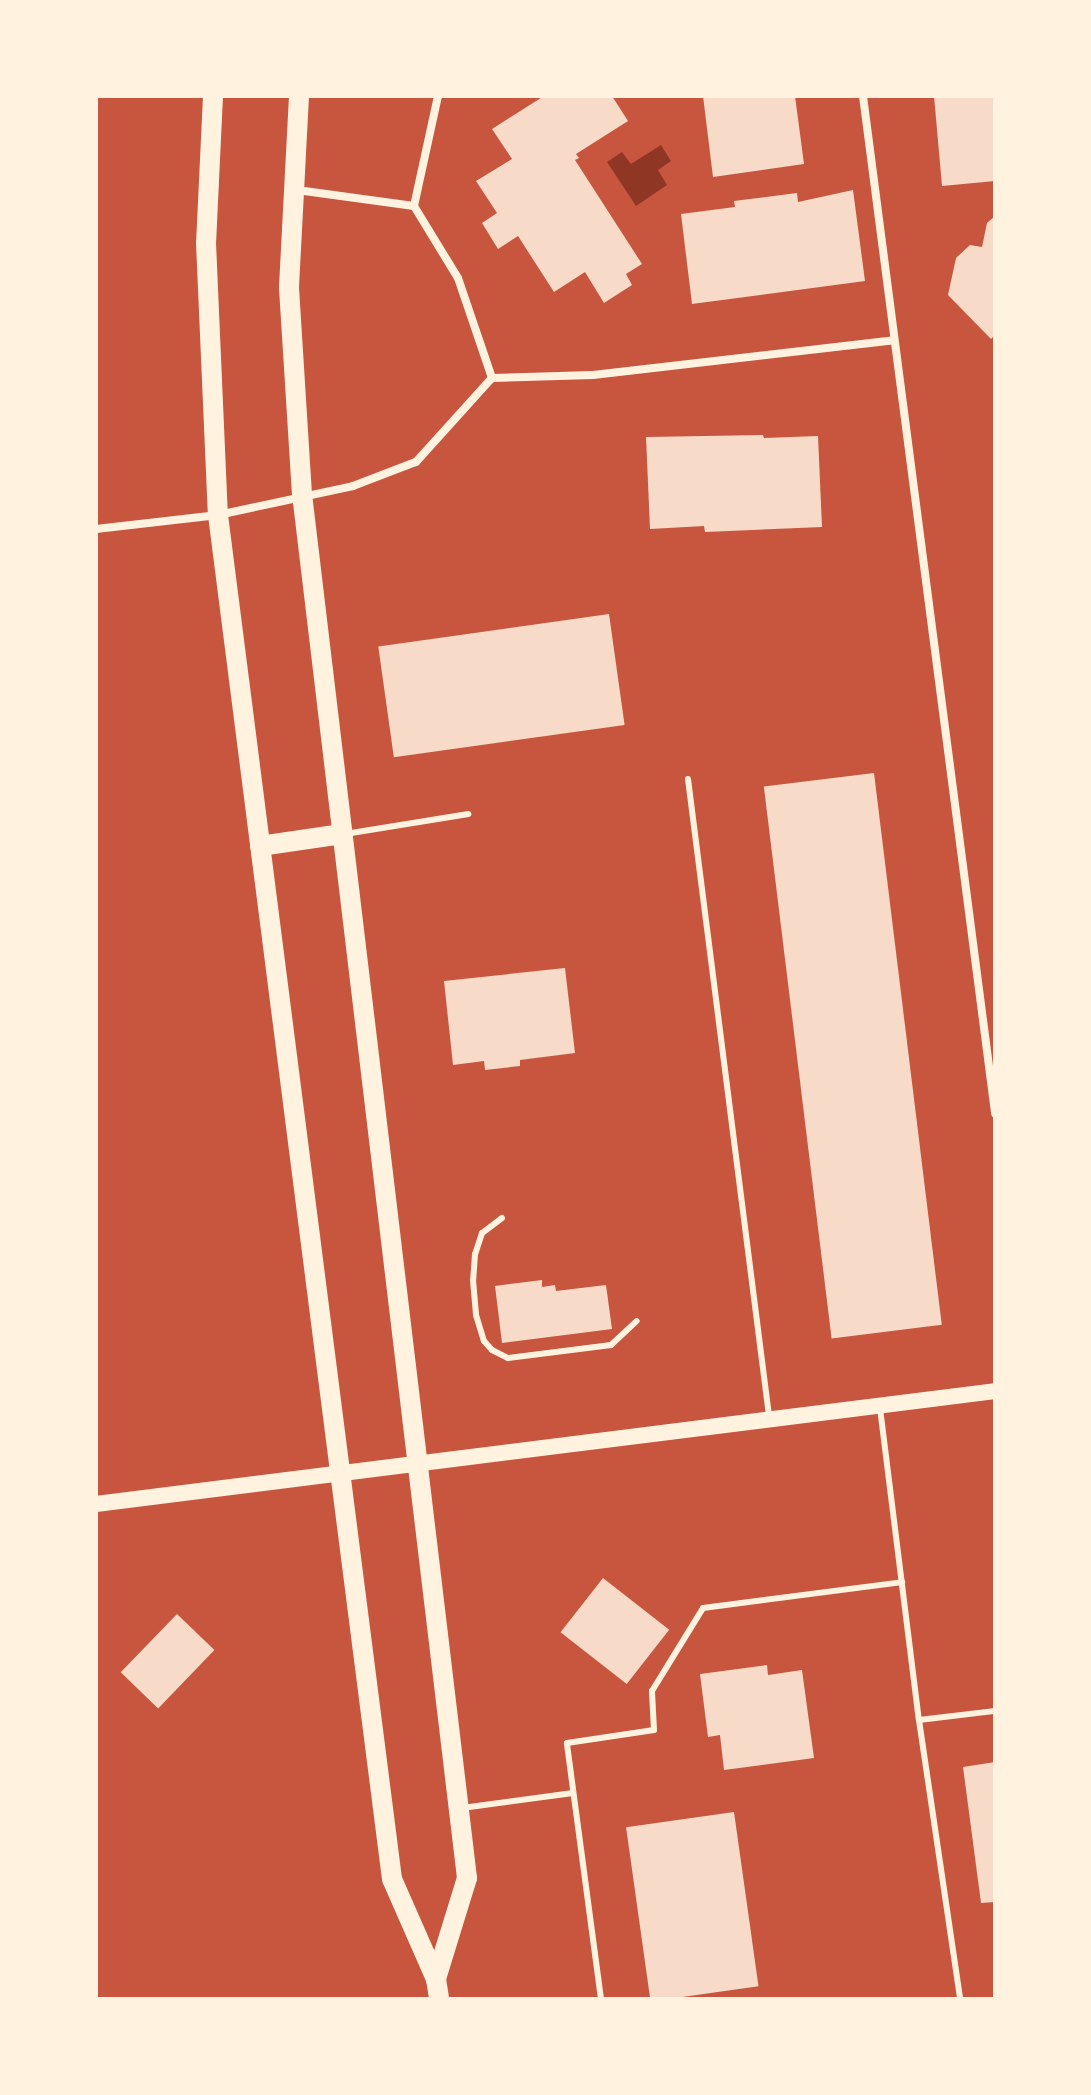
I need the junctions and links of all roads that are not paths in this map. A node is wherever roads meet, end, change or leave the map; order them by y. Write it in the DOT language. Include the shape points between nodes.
graph roads {
  1 [pos="213,96"];
  2 [pos="299,96"];
  3 [pos="438,96"];
  4 [pos="863,96"];
  5 [pos="292,189"];
  6 [pos="414,206"];
  7 [pos="894,340"];
  8 [pos="492,378"];
  9 [pos="302,494"];
  10 [pos="218,515"];
  11 [pos="96,529"];
  12 [pos="688,779"];
  13 [pos="468,814"];
  14 [pos="342,834"];
  15 [pos="260,846"];
  16 [pos="995,1113"];
  17 [pos="502,1218"];
  18 [pos="637,1321"];
  19 [pos="995,1391"];
  20 [pos="880,1406"];
  21 [pos="770,1420"];
  22 [pos="418,1465"];
  23 [pos="342,1475"];
  24 [pos="96,1504"];
  25 [pos="902,1582"];
  26 [pos="995,1711"];
  27 [pos="919,1720"];
  28 [pos="573,1793"];
  29 [pos="459,1808"];
  30 [pos="438,1989"];
  31 [pos="601,1999"];
  32 [pos="960,1999"];
  1 -- 10 [label="main road" via="206,243"];
  2 -- 5 [label="main road"];
  3 -- 6 [label="street"];
  4 -- 7 [label="street"];
  5 -- 6 [label="street"];
  5 -- 9 [label="main road" via="291,356"];
  6 -- 8 [label="street" via="458,278"];
  7 -- 8 [label="street" via="593,375"];
  7 -- 16 [label="street"];
  8 -- 9 [label="street" via="416,462 353,486"];
  9 -- 10 [label="street"];
  9 -- 14 [label="main road"];
  10 -- 11 [label="street"];
  10 -- 15 [label="main road"];
  12 -- 21 [label="lane"];
  13 -- 14 [label="lane"];
  14 -- 15 [label="main road"];
  14 -- 22 [label="main road"];
  15 -- 23 [label="main road"];
  17 -- 18 [label="lane" via="482,1233 473,1280 476,1315 492,1350 508,1358 611,1345"];
  19 -- 20 [label="main road"];
  20 -- 21 [label="main road"];
  20 -- 25 [label="lane"];
  21 -- 22 [label="main road"];
  22 -- 23 [label="main road"];
  22 -- 29 [label="main road"];
  23 -- 24 [label="main road"];
  23 -- 30 [label="main road" via="392,1879"];
  25 -- 27 [label="lane"];
  25 -- 28 [label="lane" via="703,1608 652,1691 654,1730 567,1743"];
  26 -- 27 [label="lane"];
  27 -- 32 [label="lane"];
  28 -- 29 [label="lane"];
  28 -- 31 [label="lane"];
  29 -- 30 [label="main road" via="467,1878"];
}
